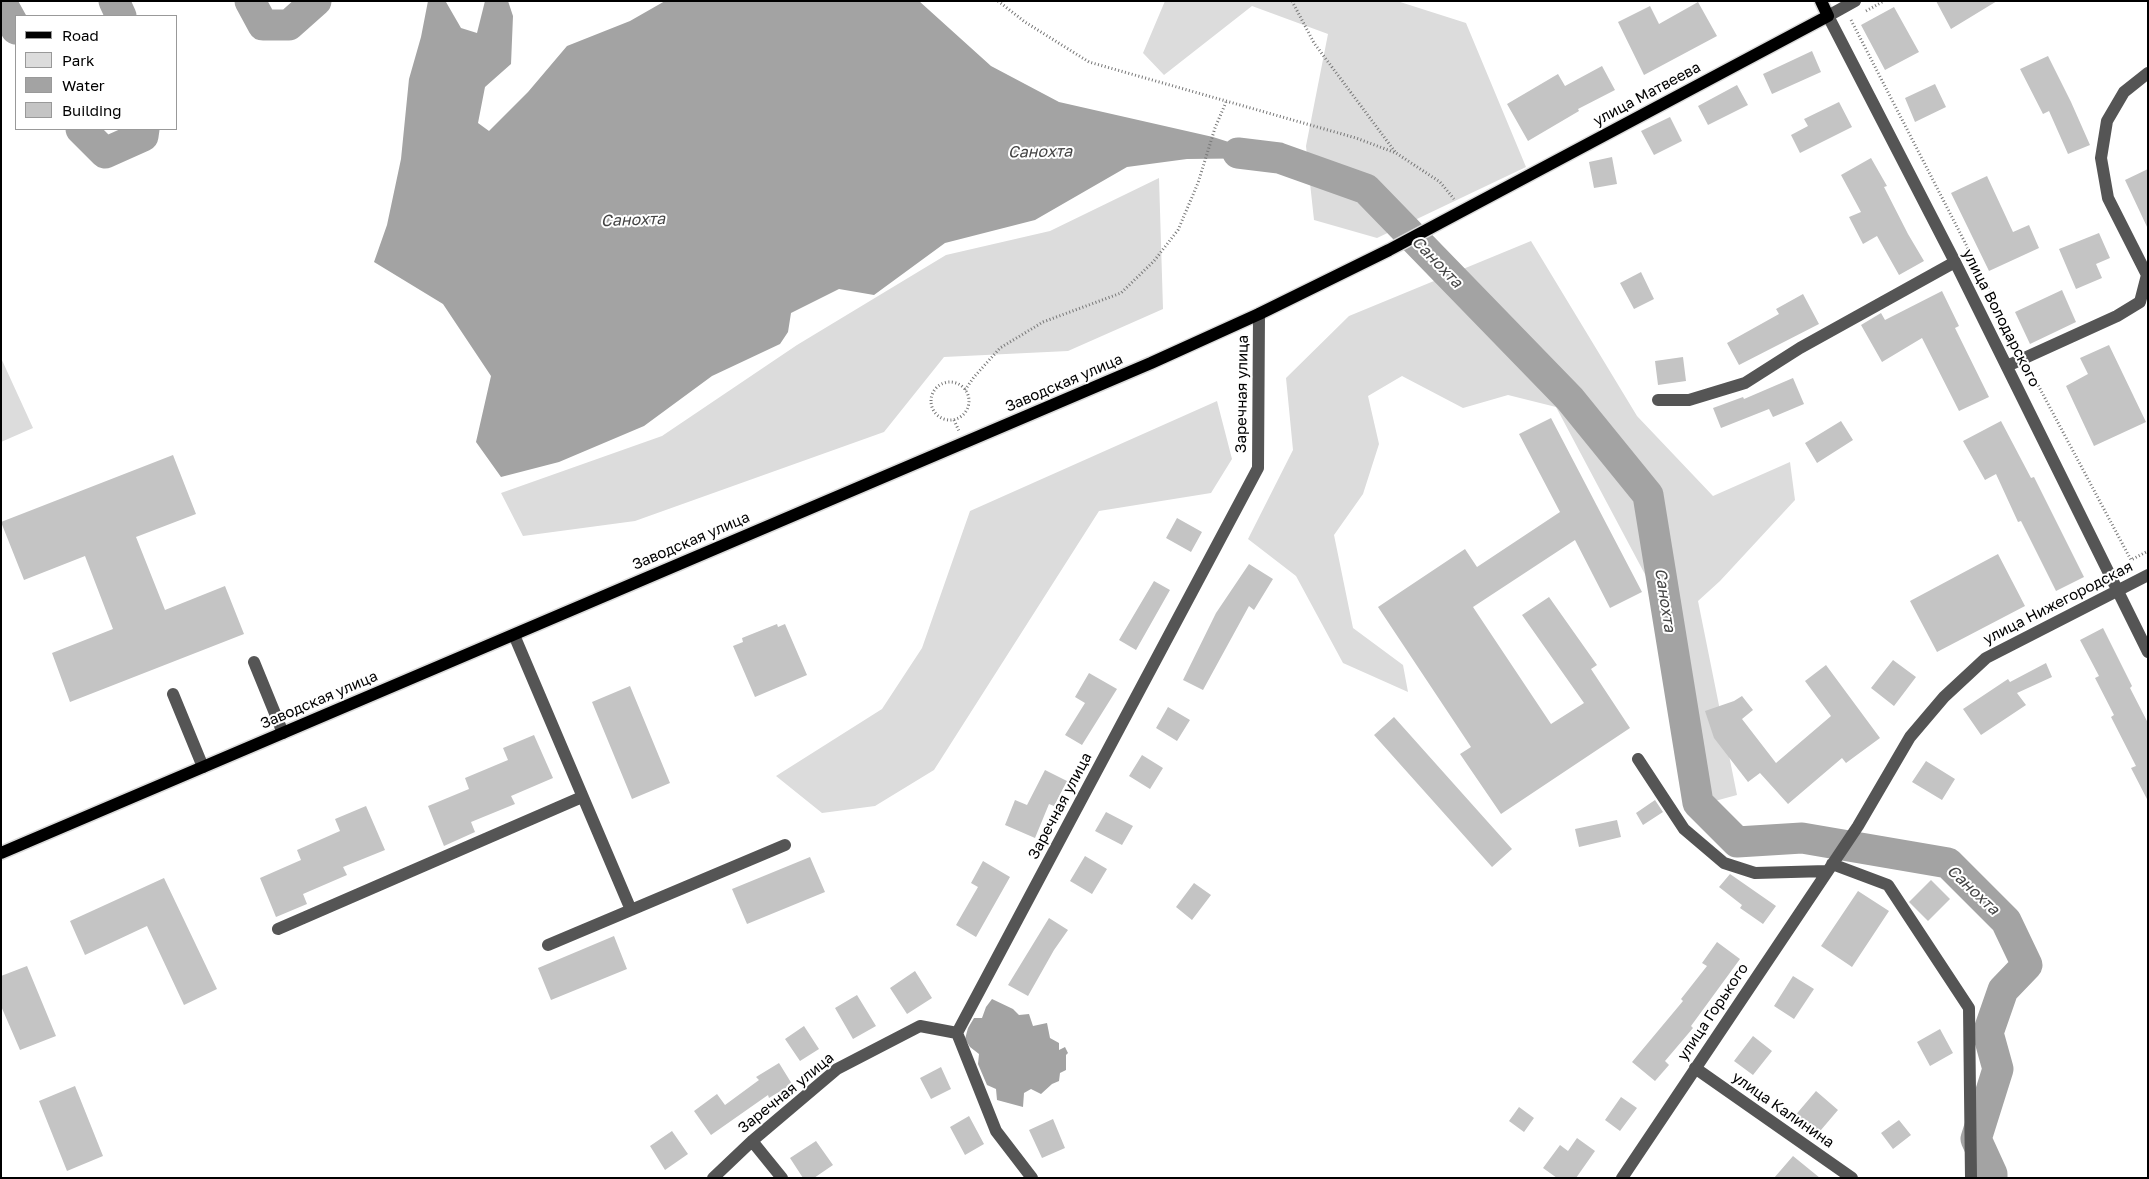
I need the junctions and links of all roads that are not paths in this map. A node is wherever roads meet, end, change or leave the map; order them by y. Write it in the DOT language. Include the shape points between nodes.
graph roads {
  1 [pos="1821,1"];
  2 [pos="1855,1"];
  3 [pos="1828,16"];
  4 [pos="2148,73"];
  5 [pos="1389,250"];
  6 [pos="1955,262"];
  7 [pos="1259,314"];
  8 [pos="2007,366"];
  9 [pos="1658,400"];
  10 [pos="2148,576"];
  11 [pos="2118,591"];
  12 [pos="514,635"];
  13 [pos="2148,652"];
  14 [pos="254,662"];
  15 [pos="173,694"];
  16 [pos="283,733"];
  17 [pos="1638,759"];
  18 [pos="203,767"];
  19 [pos="582,797"];
  20 [pos="785,845"];
  21 [pos="1,852"];
  22 [pos="1829,868"];
  23 [pos="631,910"];
  24 [pos="278,928"];
  25 [pos="548,945"];
  26 [pos="957,1034"];
  27 [pos="1695,1068"];
  28 [pos="752,1140"];
  29 [pos="714,1178"];
  30 [pos="782,1178"];
  31 [pos="1032,1178"];
  32 [pos="1622,1178"];
  33 [pos="1852,1178"];
  34 [pos="1971,1178"];
  1 -- 3 [label="main road, улица Володарского"];
  2 -- 3 [label="street, улица Матвеева"];
  3 -- 5 [label="main road, улица Матвеева"];
  3 -- 6 [label="street, улица Володарского"];
  4 -- 8 [label="street" via="2124,92 2107,121 2101,158 2108,198 2147,275 2140,302 2117,316"];
  5 -- 7 [label="main road, Заводская улица"];
  6 -- 8 [label="street, улица Володарского"];
  6 -- 9 [label="street" via="1800,348 1745,383 1689,400"];
  7 -- 12 [label="main road, Заводская улица"];
  7 -- 26 [label="street, Заречная улица" via="1258,468"];
  8 -- 11 [label="street, улица Володарского"];
  10 -- 11 [label="street, улица Нижегородская"];
  11 -- 13 [label="street, улица Володарского"];
  11 -- 22 [label="street, улица Нижегородская" via="1986,658 1944,697 1910,737 1858,826"];
  12 -- 16 [label="main road, Заводская улица"];
  12 -- 19 [label="street"];
  14 -- 16 [label="street"];
  15 -- 18 [label="street"];
  16 -- 18 [label="main road, Заводская улица"];
  17 -- 22 [label="street" via="1684,829 1724,863 1756,873"];
  18 -- 21 [label="main road, Заводская улица"];
  19 -- 23 [label="street"];
  19 -- 24 [label="street"];
  20 -- 23 [label="street"];
  22 -- 27 [label="street, улица Горького"];
  22 -- 34 [label="street" via="1888,885 1969,1008"];
  23 -- 25 [label="street"];
  26 -- 28 [label="street, Заречная улица" via="920,1026 846,1064"];
  26 -- 31 [label="street" via="996,1131"];
  27 -- 32 [label="street, улица Горького"];
  27 -- 33 [label="street, улица Калинина"];
  28 -- 29 [label="street, Заречная улица"];
  28 -- 30 [label="street"];
}
